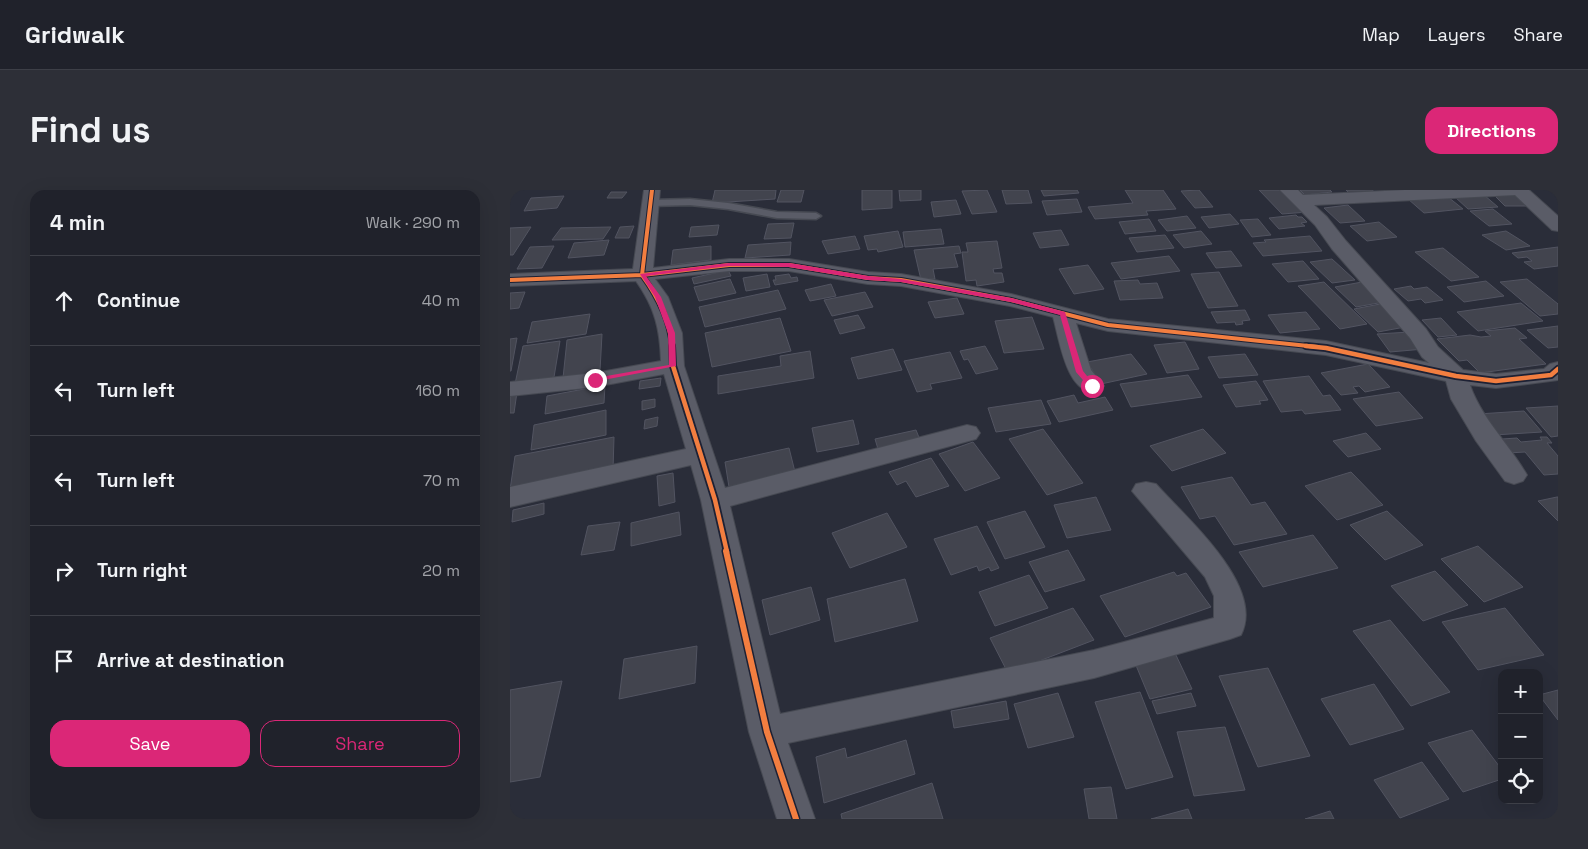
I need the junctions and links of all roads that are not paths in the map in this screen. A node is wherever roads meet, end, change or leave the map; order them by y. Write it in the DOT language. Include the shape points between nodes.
graph roads {
  1 [pos="1517,190"];
  2 [pos="1379,193"];
  3 [pos="1294,195"];
  4 [pos="652,197"];
  5 [pos="816,216"];
  6 [pos="1558,226"];
  7 [pos="642,275"];
  8 [pos="510,280"];
  9 [pos="1063,314"];
  10 [pos="673,366"];
  11 [pos="1558,369"];
  12 [pos="1456,376"];
  13 [pos="1529,377"];
  14 [pos="1558,382"];
  15 [pos="1092,386"];
  16 [pos="510,389"];
  17 [pos="967,433"];
  18 [pos="700,454"];
  19 [pos="1514,475"];
  20 [pos="1146,491"];
  21 [pos="510,497"];
  22 [pos="715,500"];
  23 [pos="767,732"];
  24 [pos="796,819"];
  1 -- 2 [label="street"];
  1 -- 6 [label="street"];
  2 -- 3 [label="street"];
  3 -- 12 [label="street" via="1418,334 1430,352"];
  4 -- 5 [label="lane" via="777,215"];
  4 -- 7 [label="street"];
  7 -- 8 [label="street"];
  7 -- 9 [label="street" via="729,265 789,265 1002,298"];
  7 -- 10 [label="street" via="658,297 671,333"];
  9 -- 12 [label="street" via="1108,325 1326,348"];
  9 -- 15 [label="street" via="1080,372"];
  10 -- 16 [label="street" via="595,380"];
  10 -- 18 [label="street"];
  11 -- 13 [label="street" via="1550,376"];
  12 -- 13 [label="street" via="1496,381"];
  12 -- 19 [label="street" via="1463,399"];
  13 -- 14 [label="street"];
  17 -- 22 [label="street"];
  18 -- 21 [label="street"];
  18 -- 22 [label="street"];
  20 -- 23 [label="street" via="1217,571 1229,596 1230,626 1094,664"];
  22 -- 23 [label="street"];
  23 -- 24 [label="street"];
}
